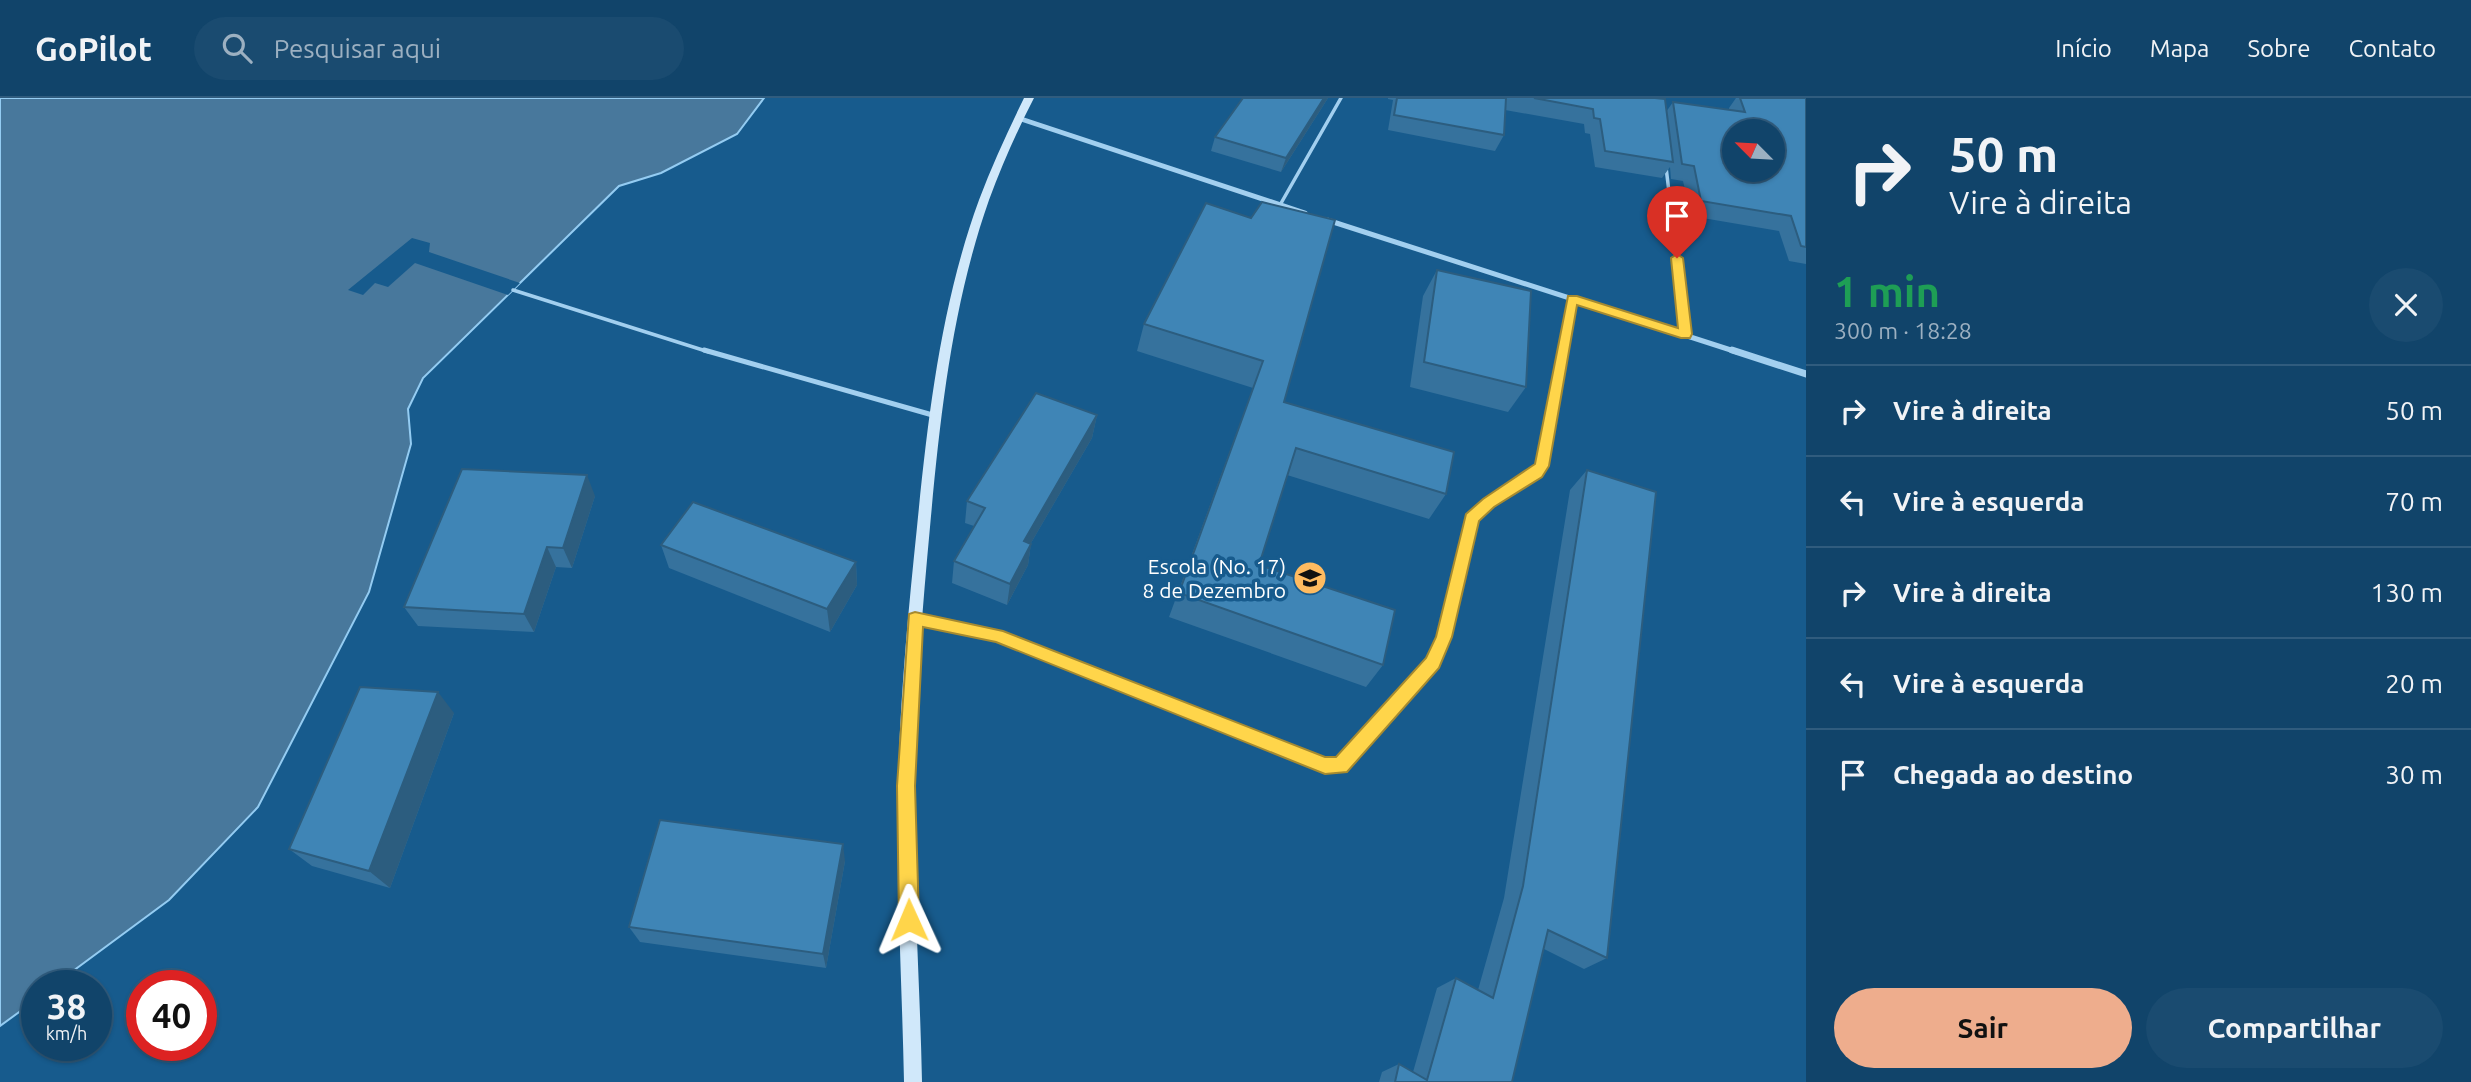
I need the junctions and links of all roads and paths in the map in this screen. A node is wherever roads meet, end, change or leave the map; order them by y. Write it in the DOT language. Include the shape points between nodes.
graph roads {
  1 [pos="1029,98"];
  2 [pos="1341,98"];
  3 [pos="1018,118"];
  4 [pos="1665,159"];
  5 [pos="1280,205"];
  6 [pos="1307,214"];
  7 [pos="1320,218"];
  8 [pos="513,290"];
  9 [pos="1572,299"];
  10 [pos="1686,334"];
  11 [pos="1806,374"];
  12 [pos="936,416"];
  13 [pos="915,619"];
  14 [pos="913,1082"];
  1 -- 3 [label="street"];
  2 -- 5 [label="lane"];
  3 -- 5 [label="street"];
  3 -- 12 [label="street" via="967,253"];
  4 -- 10 [label="lane"];
  5 -- 6 [label="street"];
  7 -- 9 [label="street"];
  8 -- 12 [label="lane" via="745,363"];
  9 -- 10 [label="street"];
  9 -- 13 [label="lane" via="1542,466 1472,518 1444,637 1433,663 1340,766 1325,765 997,636"];
  10 -- 11 [label="street"];
  12 -- 13 [label="street"];
  13 -- 14 [label="street" via="906,786"];
}
